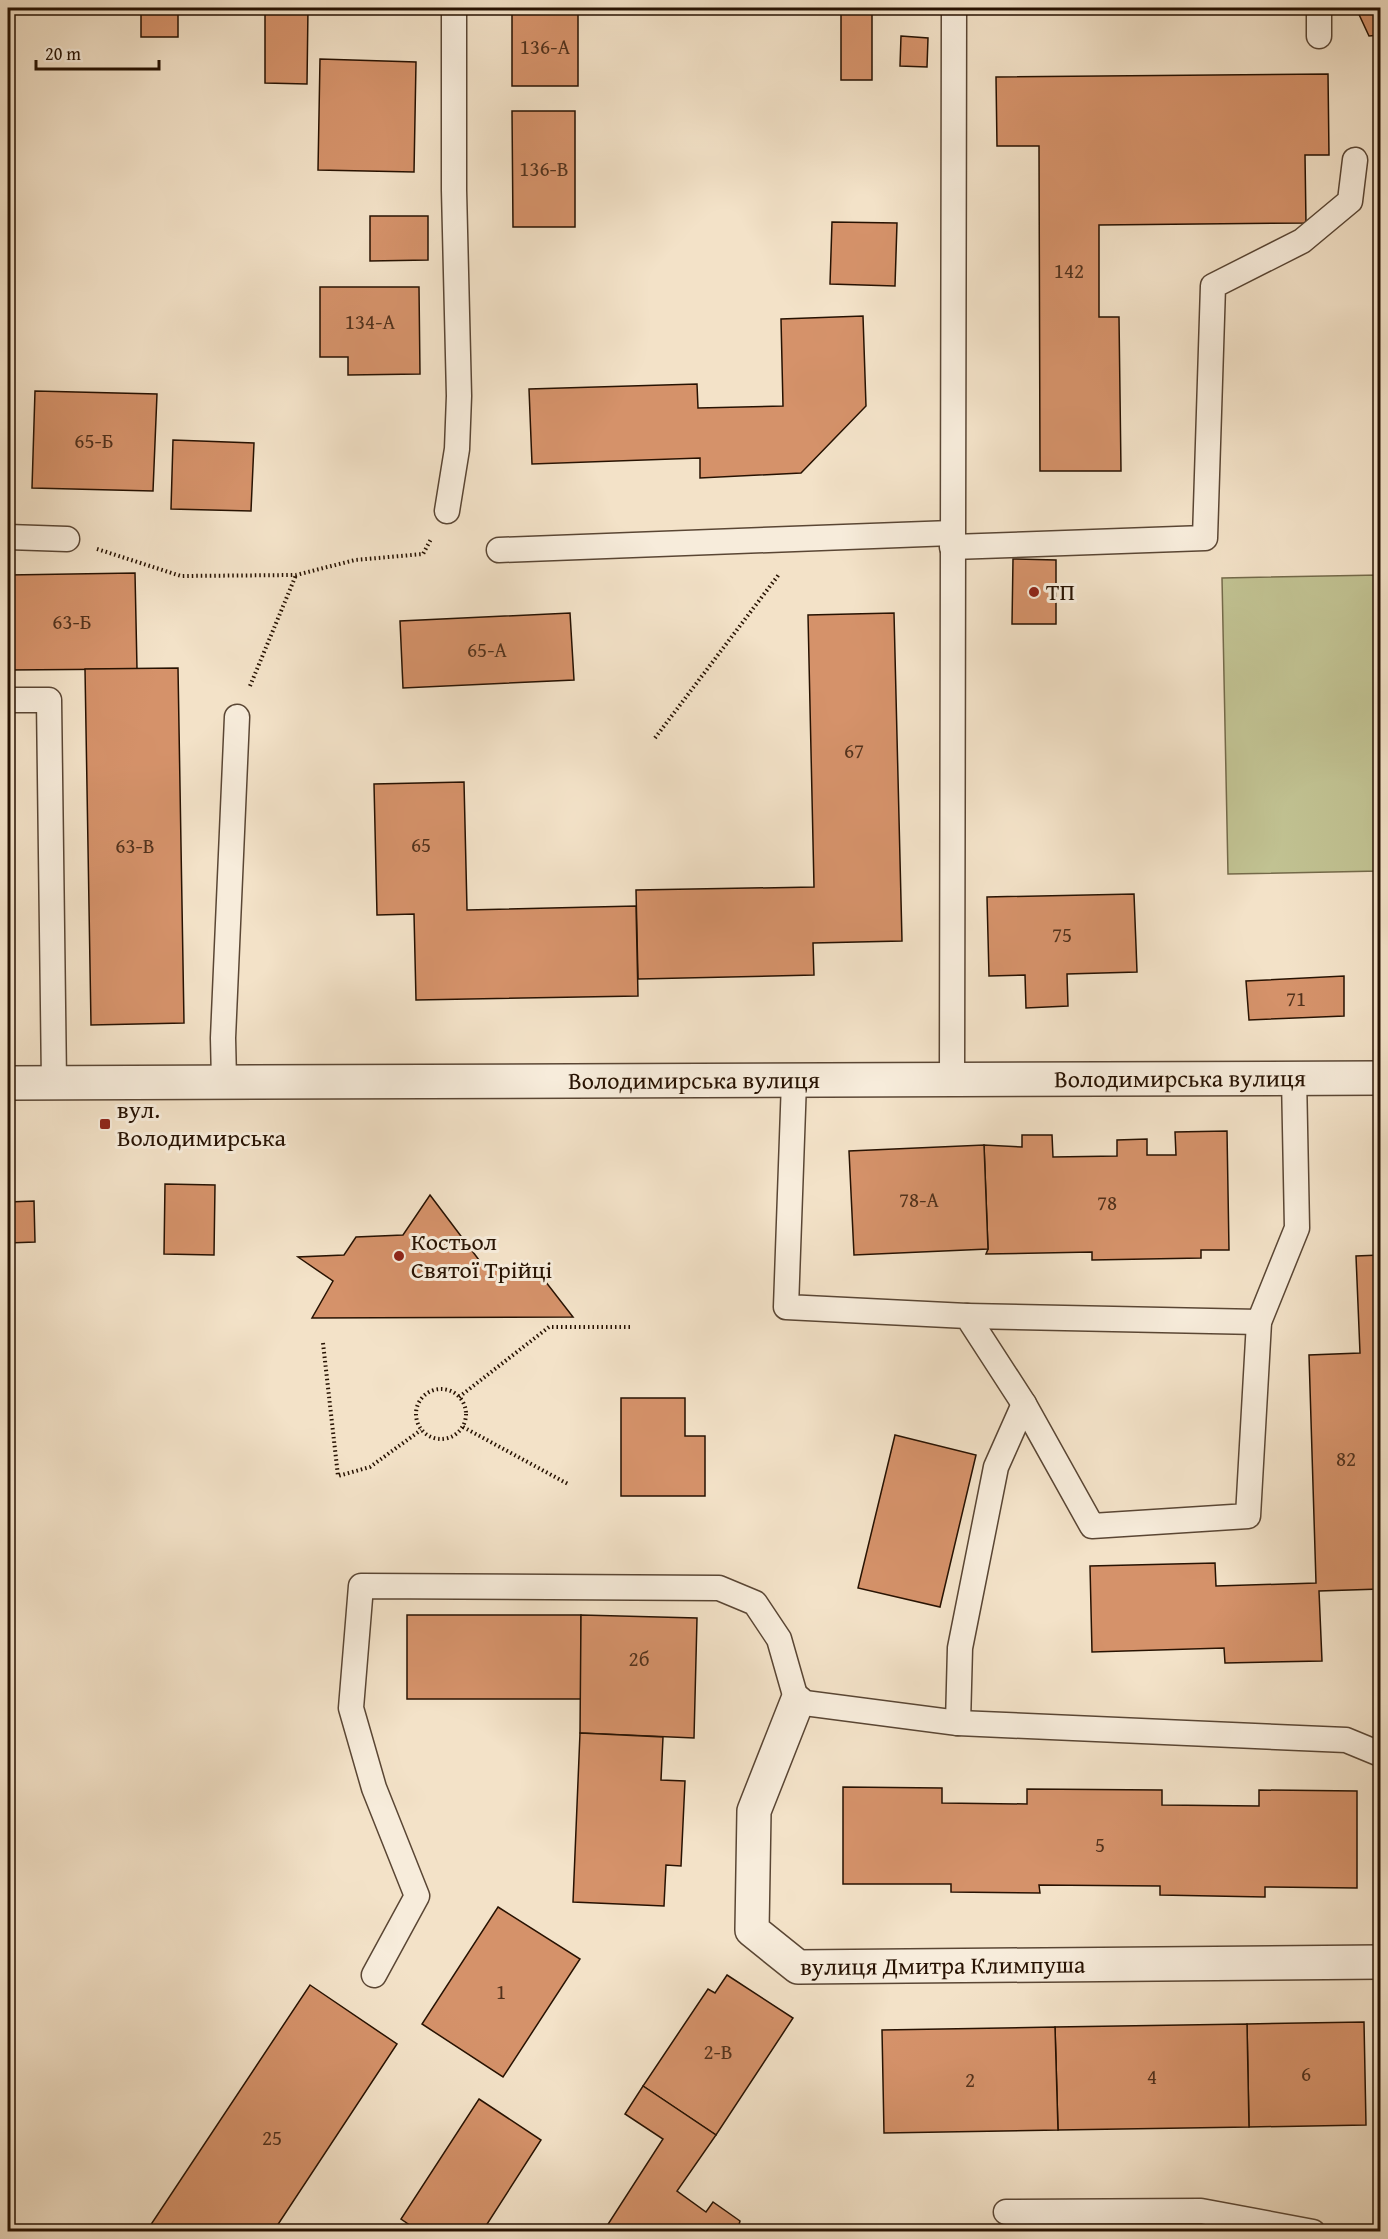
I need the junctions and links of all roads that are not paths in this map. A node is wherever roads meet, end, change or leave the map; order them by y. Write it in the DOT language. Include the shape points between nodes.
graph roads {
  1 [pos="454,8"];
  2 [pos="954,8"];
  3 [pos="1319,8"];
  4 [pos="1319,36"];
  5 [pos="1355,160"];
  6 [pos="447,511"];
  7 [pos="8,537"];
  8 [pos="67,538"];
  9 [pos="952,540"];
  10 [pos="499,550"];
  11 [pos="8,700"];
  12 [pos="237,717"];
  13 [pos="1294,1077"];
  14 [pos="1380,1078"];
  15 [pos="952,1079"];
  16 [pos="224,1081"];
  17 [pos="794,1081"];
  18 [pos="54,1082"];
  19 [pos="8,1083"];
  20 [pos="967,1316"];
  21 [pos="1259,1322"];
  22 [pos="1024,1404"];
  23 [pos="797,1702"];
  24 [pos="958,1723"];
  25 [pos="1380,1754"];
  26 [pos="1380,1962"];
  27 [pos="374,1975"];
  28 [pos="1006,2212"];
  29 [pos="1313,2232"];
  1 -- 6 [label="lane" via="459,396 457,449"];
  2 -- 9 [label="lane"];
  3 -- 4 [label="lane"];
  5 -- 9 [label="lane" via="1350,201 1302,242 1213,286 1205,538"];
  7 -- 8 [label="lane"];
  9 -- 10 [label="lane" via="806,539"];
  9 -- 15 [label="lane"];
  11 -- 18 [label="lane" via="49,700"];
  12 -- 16 [label="lane"];
  13 -- 14 [label="street, Володимирська вулиця"];
  13 -- 15 [label="street, Володимирська вулиця"];
  13 -- 21 [label="lane" via="1297,1228"];
  15 -- 17 [label="street, Володимирська вулиця"];
  16 -- 17 [label="street, Володимирська вулиця"];
  16 -- 18 [label="street, Володимирська вулиця"];
  17 -- 20 [label="lane" via="786,1307"];
  18 -- 19 [label="street, Володимирська вулиця"];
  20 -- 21 [label="lane"];
  20 -- 22 [label="lane"];
  21 -- 22 [label="lane" via="1248,1516 1092,1526"];
  22 -- 24 [label="lane" via="996,1467 991,1490 960,1648"];
  23 -- 24 [label="lane"];
  23 -- 26 [label="street, вулиця Дмитра Климпуша" via="754,1810 752,1930 798,1967"];
  23 -- 27 [label="lane" via="779,1639 755,1602 719,1588 361,1586 351,1708 374,1788 417,1896"];
  24 -- 25 [label="lane" via="1346,1740"];
  28 -- 29 [label="lane" via="1201,2211"];
}
